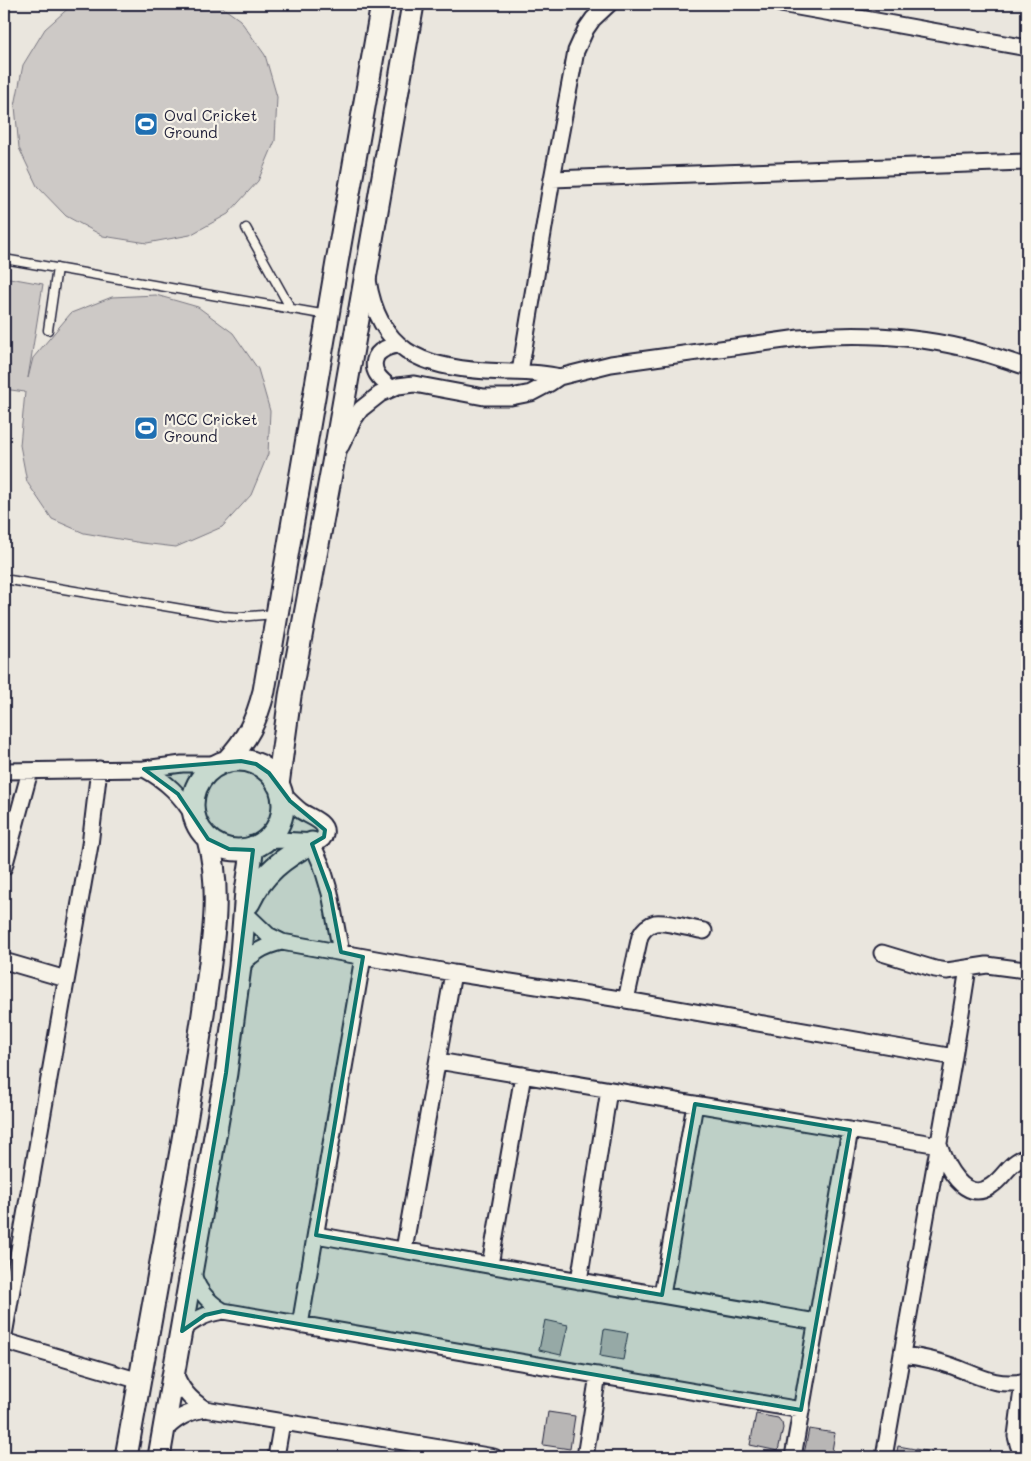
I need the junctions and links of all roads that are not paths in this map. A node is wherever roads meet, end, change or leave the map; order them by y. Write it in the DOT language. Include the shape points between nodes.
graph roads {
  1 [pos="413,4"];
  2 [pos="609,4"];
  3 [pos="781,4"];
  4 [pos="380,5"];
  5 [pos="1027,48"];
  6 [pos="1027,162"];
  7 [pos="552,179"];
  8 [pos="246,228"];
  9 [pos="4,259"];
  10 [pos="367,263"];
  11 [pos="57,268"];
  12 [pos="291,309"];
  13 [pos="328,315"];
  14 [pos="48,330"];
  15 [pos="398,345"];
  16 [pos="1027,367"];
  17 [pos="520,372"];
  18 [pos="558,377"];
  19 [pos="391,388"];
  20 [pos="333,463"];
  21 [pos="4,579"];
  22 [pos="277,614"];
  23 [pos="223,763"];
  24 [pos="99,769"];
  25 [pos="144,769"];
  26 [pos="4,771"];
  27 [pos="30,771"];
  28 [pos="279,788"];
  29 [pos="194,817"];
  30 [pos="208,839"];
  31 [pos="312,843"];
  32 [pos="259,844"];
  33 [pos="4,867"];
  34 [pos="244,912"];
  35 [pos="704,931"];
  36 [pos="282,942"];
  37 [pos="341,952"];
  38 [pos="882,954"];
  39 [pos="363,957"];
  40 [pos="4,961"];
  41 [pos="240,967"];
  42 [pos="968,968"];
  43 [pos="1026,970"];
  44 [pos="453,973"];
  45 [pos="66,979"];
  46 [pos="626,1000"];
  47 [pos="954,1057"];
  48 [pos="438,1061"];
  49 [pos="523,1075"];
  50 [pos="609,1090"];
  51 [pos="695,1104"];
  52 [pos="850,1130"];
  53 [pos="939,1145"];
  54 [pos="1027,1157"];
  55 [pos="316,1235"];
  56 [pos="404,1250"];
  57 [pos="490,1265"];
  58 [pos="192,1268"];
  59 [pos="579,1281"];
  60 [pos="662,1295"];
  61 [pos="223,1311"];
  62 [pos="816,1322"];
  63 [pos="300,1325"];
  64 [pos="182,1331"];
  65 [pos="4,1335"];
  66 [pos="4,1341"];
  67 [pos="902,1355"];
  68 [pos="174,1370"];
  69 [pos="598,1375"];
  70 [pos="140,1381"];
  71 [pos="1025,1382"];
  72 [pos="205,1408"];
  73 [pos="801,1410"];
  74 [pos="282,1422"];
  75 [pos="164,1431"];
  76 [pos="126,1457"];
  77 [pos="159,1457"];
  78 [pos="276,1457"];
  79 [pos="487,1457"];
  80 [pos="585,1457"];
  81 [pos="793,1457"];
  82 [pos="884,1457"];
  83 [pos="1023,1457"];
  1 -- 10 [label="street"];
  2 -- 7 [label="street" via="589,24 576,51"];
  3 -- 5 [label="street"];
  4 -- 13 [label="street"];
  6 -- 7 [label="street"];
  7 -- 17 [label="street"];
  8 -- 12 [label="lane"];
  9 -- 11 [label="lane"];
  10 -- 15 [label="street" via="373,301 383,324"];
  10 -- 20 [label="street"];
  11 -- 12 [label="lane"];
  11 -- 14 [label="lane"];
  12 -- 13 [label="lane"];
  13 -- 22 [label="street"];
  15 -- 17 [label="street" via="422,360 436,364"];
  15 -- 19 [label="street" via="383,349 374,364 378,375"];
  16 -- 18 [label="street" via="942,343 847,335 792,339 637,360"];
  17 -- 18 [label="street"];
  18 -- 19 [label="street" via="531,392 511,397 484,397 414,384"];
  19 -- 20 [label="street" via="361,409"];
  20 -- 28 [label="street" via="290,696"];
  21 -- 22 [label="lane" via="222,616"];
  22 -- 23 [label="street" via="259,710 241,746"];
  23 -- 25 [label="street"];
  23 -- 28 [label="street" via="241,761 256,764 269,773"];
  23 -- 29 [label="street" via="206,773 197,786 193,801"];
  24 -- 25 [label="street"];
  24 -- 27 [label="street"];
  24 -- 45 [label="street"];
  25 -- 29 [label="street" via="173,789"];
  26 -- 27 [label="street"];
  27 -- 33 [label="street"];
  28 -- 31 [label="street" via="300,810 323,826 324,837"];
  28 -- 32 [label="street" via="282,815 272,834"];
  29 -- 30 [label="street"];
  30 -- 32 [label="street" via="230,849 242,850"];
  30 -- 70 [label="street" via="216,893 208,978"];
  31 -- 32 [label="street" via="280,840"];
  31 -- 34 [label="street" via="278,863 264,878"];
  31 -- 37 [label="street" via="330,893"];
  32 -- 34 [label="street" via="246,891"];
  34 -- 36 [label="street" via="268,935"];
  34 -- 41 [label="street"];
  35 -- 46 [label="street" via="660,923 646,928 640,936"];
  36 -- 37 [label="street"];
  36 -- 41 [label="street" via="258,950"];
  37 -- 39 [label="street"];
  38 -- 42 [label="street" via="941,970"];
  39 -- 44 [label="street"];
  39 -- 55 [label="street"];
  40 -- 45 [label="street"];
  41 -- 58 [label="street" via="226,1073"];
  42 -- 43 [label="street" via="992,965"];
  42 -- 47 [label="street"];
  44 -- 46 [label="street"];
  44 -- 48 [label="street"];
  45 -- 65 [label="street"];
  46 -- 47 [label="street"];
  47 -- 53 [label="street"];
  48 -- 49 [label="street"];
  48 -- 56 [label="street"];
  49 -- 50 [label="street"];
  49 -- 57 [label="street"];
  50 -- 51 [label="street"];
  50 -- 59 [label="street"];
  51 -- 52 [label="street"];
  51 -- 60 [label="street"];
  52 -- 53 [label="street"];
  52 -- 62 [label="street"];
  53 -- 54 [label="street" via="950,1170 966,1188 972,1190 989,1188 1013,1163"];
  53 -- 67 [label="street"];
  55 -- 56 [label="street"];
  55 -- 63 [label="street"];
  56 -- 57 [label="street"];
  57 -- 59 [label="street"];
  58 -- 61 [label="street" via="202,1294"];
  58 -- 64 [label="street"];
  59 -- 60 [label="street"];
  60 -- 62 [label="street"];
  61 -- 63 [label="street"];
  61 -- 64 [label="street" via="205,1315"];
  62 -- 73 [label="street"];
  63 -- 69 [label="street"];
  64 -- 68 [label="street"];
  66 -- 70 [label="street"];
  67 -- 71 [label="street" via="951,1366 986,1380"];
  67 -- 82 [label="street"];
  68 -- 72 [label="street" via="189,1397"];
  68 -- 75 [label="street"];
  69 -- 73 [label="street"];
  69 -- 80 [label="street"];
  70 -- 76 [label="street"];
  71 -- 83 [label="street" via="1016,1436"];
  72 -- 74 [label="street"];
  72 -- 75 [label="street" via="178,1418"];
  73 -- 81 [label="street"];
  74 -- 78 [label="street"];
  74 -- 79 [label="street"];
  75 -- 77 [label="street"];
}
